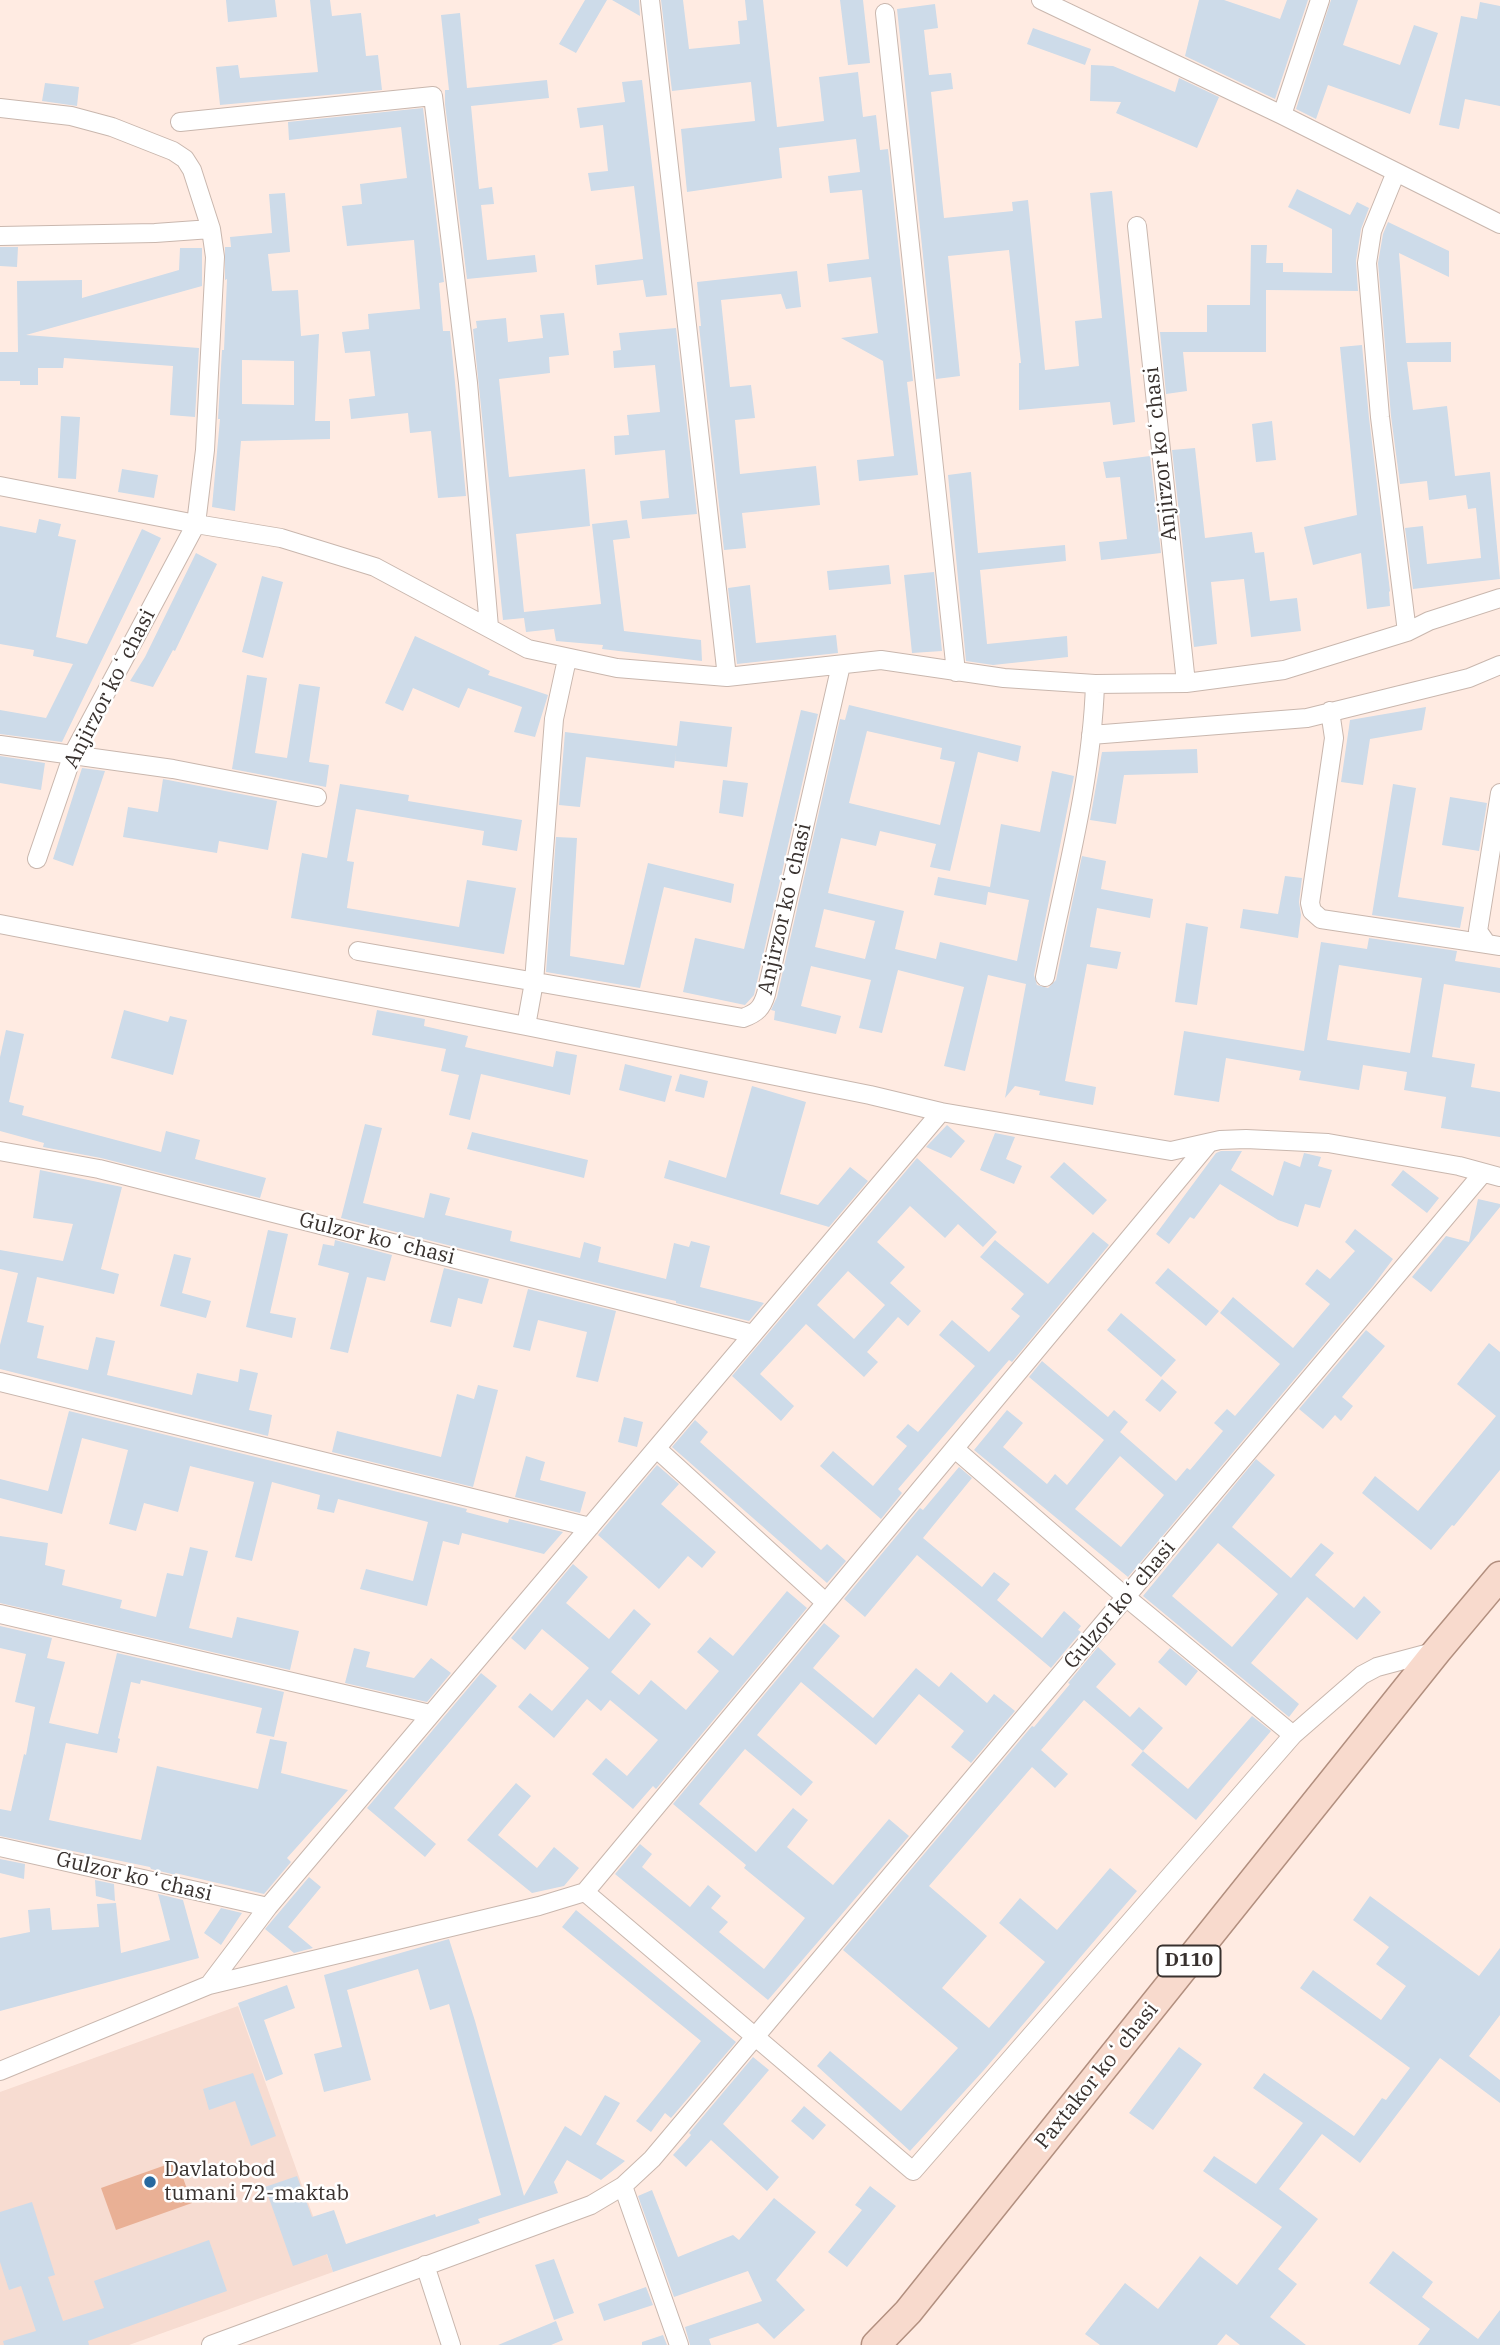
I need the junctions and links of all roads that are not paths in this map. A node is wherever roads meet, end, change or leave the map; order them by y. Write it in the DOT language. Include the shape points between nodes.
graph roads {
  1 [pos="650,0"];
  2 [pos="1041,0"];
  3 [pos="1320,0"];
  4 [pos="886,13"];
  5 [pos="0,108"];
  6 [pos="1282,115"];
  7 [pos="180,122"];
  8 [pos="1396,172"];
  9 [pos="1500,224"];
  10 [pos="1137,226"];
  11 [pos="211,229"];
  12 [pos="0,236"];
  13 [pos="0,486"];
  14 [pos="196,524"];
  15 [pos="1500,598"];
  16 [pos="489,627"];
  17 [pos="1407,632"];
  18 [pos="567,659"];
  19 [pos="841,665"];
  20 [pos="1500,665"];
  21 [pos="956,672"];
  22 [pos="727,677"];
  23 [pos="1186,683"];
  24 [pos="1095,684"];
  25 [pos="1330,711"];
  26 [pos="1091,735"];
  27 [pos="0,745"];
  28 [pos="73,754"];
  29 [pos="1500,793"];
  30 [pos="317,797"];
  31 [pos="37,859"];
  32 [pos="0,923"];
  33 [pos="1493,945"];
  34 [pos="358,951"];
  35 [pos="1045,977"];
  36 [pos="534,982"];
  37 [pos="526,1026"];
  38 [pos="941,1112"];
  39 [pos="1208,1144"];
  40 [pos="0,1151"];
  41 [pos="1492,1175"];
  42 [pos="753,1334"];
  43 [pos="0,1382"];
  44 [pos="657,1449"];
  45 [pos="955,1449"];
  46 [pos="590,1527"];
  47 [pos="1500,1576"];
  48 [pos="1127,1598"];
  49 [pos="825,1602"];
  50 [pos="0,1614"];
  51 [pos="1437,1651"];
  52 [pos="430,1714"];
  53 [pos="1293,1735"];
  54 [pos="0,1847"];
  55 [pos="584,1892"];
  56 [pos="268,1907"];
  57 [pos="209,1985"];
  58 [pos="755,2035"];
  59 [pos="0,2071"];
  60 [pos="623,2186"];
  61 [pos="425,2265"];
  62 [pos="216,2344"];
  63 [pos="451,2345"];
  64 [pos="680,2345"];
  65 [pos="876,2345"];
  1 -- 22 [label="street"];
  2 -- 6 [label="street"];
  3 -- 6 [label="street"];
  4 -- 21 [label="street"];
  5 -- 11 [label="street" via="71,116 173,151 192,170"];
  6 -- 8 [label="street"];
  7 -- 16 [label="street" via="433,96 468,383"];
  8 -- 9 [label="street"];
  8 -- 17 [label="street" via="1372,232 1367,263 1380,417"];
  10 -- 23 [label="street, Anjirzor koʻchasi"];
  11 -- 12 [label="street"];
  11 -- 14 [label="street" via="213,299"];
  13 -- 14 [label="street"];
  14 -- 16 [label="street" via="281,538 375,567"];
  14 -- 28 [label="street, Anjirzor koʻchasi"];
  15 -- 17 [label="street"];
  16 -- 18 [label="street" via="528,649"];
  17 -- 23 [label="street" via="1284,670"];
  18 -- 22 [label="street"];
  18 -- 36 [label="street" via="554,719"];
  19 -- 21 [label="street" via="881,660"];
  19 -- 22 [label="street"];
  19 -- 36 [label="street, Anjirzor koʻchasi" via="766,994 755,1014 743,1018"];
  20 -- 25 [label="street" via="1469,678"];
  21 -- 24 [label="street"];
  23 -- 24 [label="street"];
  24 -- 26 [label="street"];
  25 -- 26 [label="street" via="1307,718"];
  25 -- 33 [label="street" via="1334,738 1312,911 1321,919"];
  26 -- 35 [label="street"];
  27 -- 28 [label="street"];
  28 -- 30 [label="street"];
  28 -- 31 [label="street, Anjirzor koʻchasi"];
  29 -- 33 [label="street" via="1478,932"];
  32 -- 37 [label="street, Gulzor koʻchasi"];
  34 -- 36 [label="street, Anjirzor koʻchasi"];
  36 -- 37 [label="street"];
  37 -- 38 [label="street, Gulzor koʻchasi"];
  38 -- 39 [label="street, Gulzor koʻchasi" via="1171,1152"];
  38 -- 42 [label="street"];
  39 -- 41 [label="street, Gulzor koʻchasi" via="1246,1139 1328,1143"];
  39 -- 45 [label="street"];
  40 -- 42 [label="street, Gulzor koʻchasi" via="99,1169"];
  41 -- 48 [label="street, Gulzor koʻchasi"];
  42 -- 44 [label="street"];
  43 -- 46 [label="street"];
  44 -- 46 [label="street"];
  44 -- 49 [label="street"];
  45 -- 48 [label="street"];
  45 -- 49 [label="street"];
  46 -- 52 [label="street"];
  47 -- 51 [label="main road, Paxtakor koʻchasi / D110"];
  48 -- 53 [label="street"];
  48 -- 58 [label="street, Gulzor koʻchasi"];
  49 -- 55 [label="street"];
  50 -- 52 [label="street"];
  51 -- 53 [label="street" via="1362,1675"];
  51 -- 65 [label="main road, Paxtakor koʻchasi / D110" via="908,2312"];
  52 -- 56 [label="street"];
  53 -- 58 [label="street" via="914,2171"];
  54 -- 56 [label="street, Gulzor koʻchasi"];
  55 -- 57 [label="street"];
  55 -- 58 [label="street"];
  56 -- 57 [label="street"];
  57 -- 59 [label="street"];
  58 -- 60 [label="street, Gulzor koʻchasi" via="652,2159"];
  60 -- 61 [label="street, Gulzor koʻchasi" via="591,2205"];
  60 -- 64 [label="street"];
  61 -- 62 [label="street, Gulzor koʻchasi"];
  61 -- 63 [label="street"];
}
